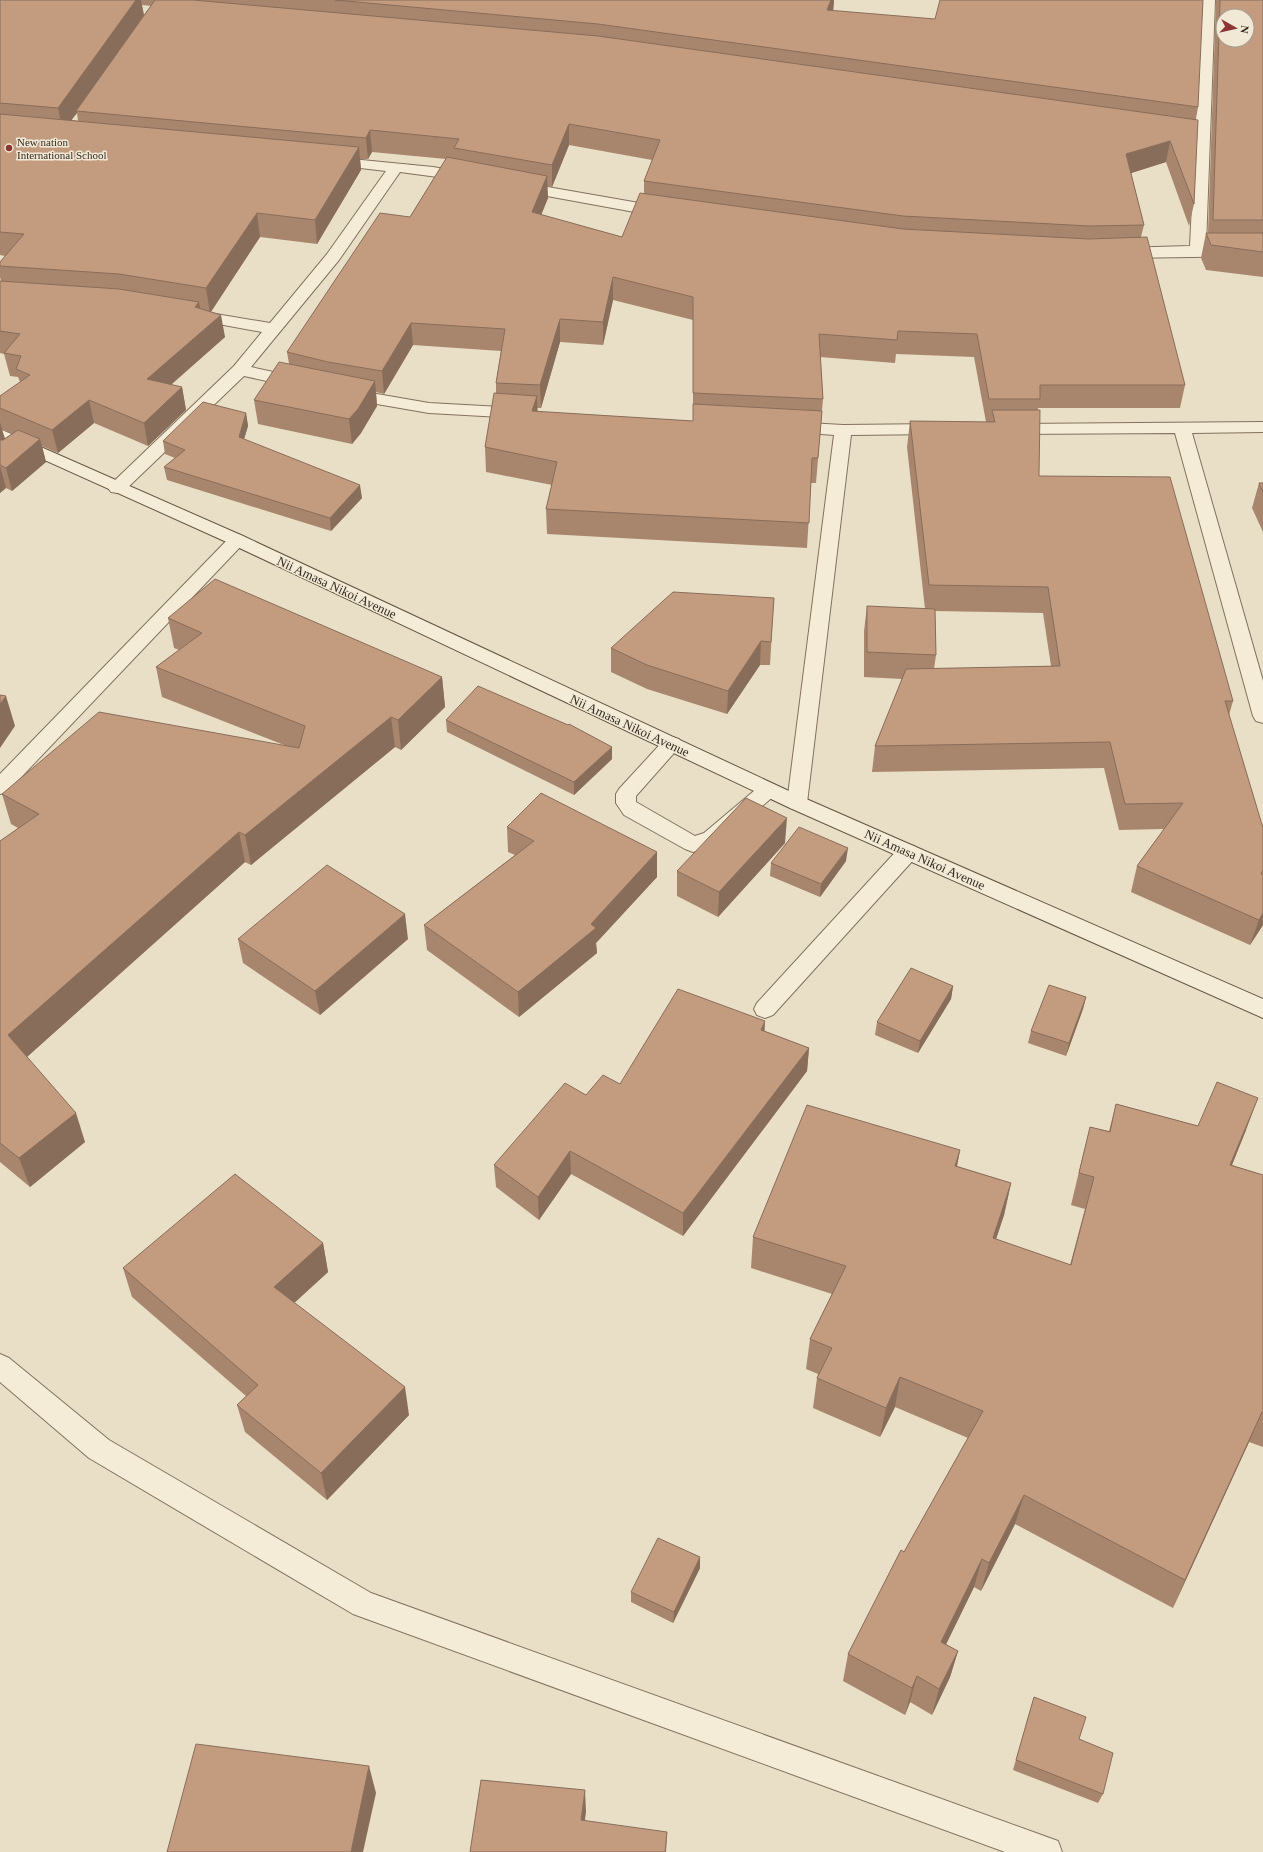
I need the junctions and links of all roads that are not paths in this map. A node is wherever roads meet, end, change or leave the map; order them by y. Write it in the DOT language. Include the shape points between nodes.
graph roads {
  1 [pos="1208,0"];
  2 [pos="1155,130"];
  3 [pos="1203,137"];
  4 [pos="318,160"];
  5 [pos="396,168"];
  6 [pos="479,179"];
  7 [pos="502,184"];
  8 [pos="679,215"];
  9 [pos="1198,251"];
  10 [pos="1263,251"];
  11 [pos="1108,254"];
  12 [pos="178,312"];
  13 [pos="273,329"];
  14 [pos="240,370"];
  15 [pos="537,414"];
  16 [pos="772,426"];
  17 [pos="1263,427"];
  18 [pos="1182,428"];
  19 [pos="953,429"];
  20 [pos="993,429"];
  21 [pos="843,430"];
  22 [pos="0,434"];
  23 [pos="21,444"];
  24 [pos="5,456"];
  25 [pos="117,488"];
  26 [pos="237,540"];
  27 [pos="1263,716"];
  28 [pos="672,744"];
  29 [pos="0,787"];
  30 [pos="768,790"];
  31 [pos="797,803"];
  32 [pos="908,852"];
  33 [pos="765,1009"];
  34 [pos="1263,1009"];
  35 [pos="0,1366"];
  36 [pos="1047,1852"];
  1 -- 3 [label="street"];
  2 -- 3 [label="street"];
  3 -- 9 [label="street"];
  4 -- 5 [label="street"];
  5 -- 6 [label="street"];
  5 -- 13 [label="street" via="332,257"];
  7 -- 8 [label="street"];
  9 -- 10 [label="street"];
  9 -- 11 [label="street"];
  12 -- 13 [label="street"];
  13 -- 14 [label="street"];
  14 -- 15 [label="street" via="323,389 429,408"];
  14 -- 25 [label="street"];
  16 -- 21 [label="street"];
  17 -- 18 [label="street"];
  18 -- 20 [label="street"];
  18 -- 27 [label="street"];
  19 -- 21 [label="street"];
  21 -- 31 [label="street"];
  22 -- 23 [label="street, Nii Amasa Nikoi Avenue"];
  23 -- 24 [label="street"];
  23 -- 25 [label="street, Nii Amasa Nikoi Avenue"];
  25 -- 26 [label="street, Nii Amasa Nikoi Avenue"];
  26 -- 28 [label="street, Nii Amasa Nikoi Avenue"];
  26 -- 29 [label="street"];
  28 -- 30 [label="street, Nii Amasa Nikoi Avenue"];
  28 -- 30 [label="street" via="626,794 626,803 631,810 693,844 711,839"];
  30 -- 31 [label="street, Nii Amasa Nikoi Avenue"];
  31 -- 32 [label="street, Nii Amasa Nikoi Avenue"];
  32 -- 33 [label="street"];
  32 -- 34 [label="street, Nii Amasa Nikoi Avenue"];
  35 -- 36 [label="street" via="99,1449 363,1604"];
}
